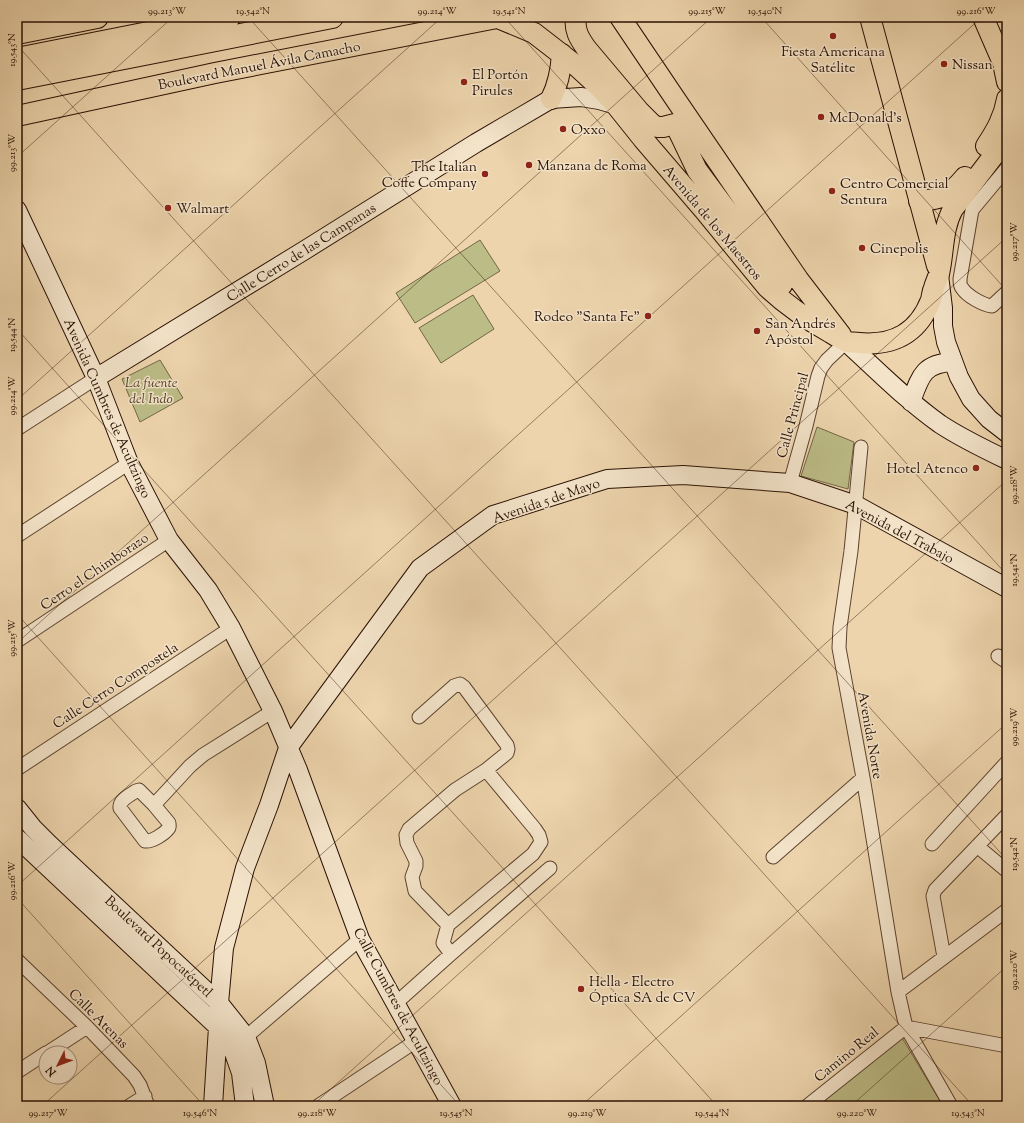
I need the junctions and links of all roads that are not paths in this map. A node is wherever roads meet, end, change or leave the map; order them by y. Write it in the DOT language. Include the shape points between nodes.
graph roads {
  1 [pos="31,17"];
  2 [pos="97,17"];
  3 [pos="229,17"];
  4 [pos="332,17"];
  5 [pos="500,17"];
  6 [pos="576,17"];
  7 [pos="870,17"];
  8 [pos="983,17"];
  9 [pos="994,17"];
  10 [pos="17,20"];
  11 [pos="624,22"];
  12 [pos="17,33"];
  13 [pos="1007,48"];
  14 [pos="562,54"];
  15 [pos="17,59"];
  16 [pos="17,79"];
  17 [pos="1007,82"];
  18 [pos="551,99"];
  19 [pos="1007,99"];
  20 [pos="615,104"];
  21 [pos="678,104"];
  22 [pos="638,111"];
  23 [pos="17,116"];
  24 [pos="674,124"];
  25 [pos="1007,135"];
  26 [pos="668,167"];
  27 [pos="1007,168"];
  28 [pos="919,201"];
  29 [pos="17,210"];
  30 [pos="939,274"];
  31 [pos="1007,292"];
  32 [pos="814,324"];
  33 [pos="846,342"];
  34 [pos="953,362"];
  35 [pos="96,378"];
  36 [pos="912,402"];
  37 [pos="17,429"];
  38 [pos="1007,433"];
  39 [pos="861,447"];
  40 [pos="1007,460"];
  41 [pos="129,463"];
  42 [pos="790,483"];
  43 [pos="856,505"];
  44 [pos="17,536"];
  45 [pos="169,540"];
  46 [pos="1007,588"];
  47 [pos="231,628"];
  48 [pos="17,642"];
  49 [pos="273,711"];
  50 [pos="419,717"];
  51 [pos="288,748"];
  52 [pos="1007,762"];
  53 [pos="17,769"];
  54 [pos="298,770"];
  55 [pos="486,770"];
  56 [pos="863,778"];
  57 [pos="154,804"];
  58 [pos="17,808"];
  59 [pos="1007,815"];
  60 [pos="17,838"];
  61 [pos="932,844"];
  62 [pos="977,846"];
  63 [pos="773,857"];
  64 [pos="550,868"];
  65 [pos="1007,871"];
  66 [pos="1007,910"];
  67 [pos="448,925"];
  68 [pos="360,939"];
  69 [pos="451,954"];
  70 [pos="944,957"];
  71 [pos="18,963"];
  72 [pos="898,992"];
  73 [pos="219,1003"];
  74 [pos="395,1004"];
  75 [pos="87,1027"];
  76 [pos="218,1027"];
  77 [pos="906,1027"];
  78 [pos="246,1037"];
  79 [pos="416,1041"];
  80 [pos="59,1045"];
  81 [pos="1007,1046"];
  82 [pos="38,1058"];
  83 [pos="17,1072"];
  84 [pos="146,1101"];
  85 [pos="128,1106"];
  86 [pos="213,1106"];
  87 [pos="245,1106"];
  88 [pos="265,1106"];
  89 [pos="318,1106"];
  90 [pos="452,1106"];
  91 [pos="806,1106"];
  92 [pos="951,1106"];
  1 -- 10 [label="main road"];
  2 -- 12 [label="highway"];
  3 -- 15 [label="highway"];
  4 -- 16 [label="highway"];
  5 -- 14 [label="main road, Avenida de los Maestros" via="534,33"];
  5 -- 23 [label="main road, Boulevard Manuel Ávila Camacho" via="215,73"];
  6 -- 22 [label="main road" via="574,25 578,37"];
  7 -- 28 [label="main road"];
  8 -- 17 [label="main road" via="1003,63"];
  9 -- 13 [label="main road"];
  11 -- 21 [label="main road, Avenida de los Maestros"];
  14 -- 18 [label="main road" via="561,72"];
  14 -- 20 [label="main road, Avenida de los Maestros"];
  18 -- 20 [label="street, Calle Cerro de las Campanas" via="581,96"];
  18 -- 35 [label="street, Calle Cerro de las Campanas"];
  19 -- 28 [label="main road" via="1005,110 992,138 955,189 934,200"];
  20 -- 22 [label="street, Calle Cerro de las Campanas"];
  20 -- 26 [label="main road, Avenida de los Maestros"];
  21 -- 24 [label="main road"];
  21 -- 33 [label="main road, Avenida de los Maestros" via="798,279"];
  22 -- 24 [label="main road" via="657,127"];
  24 -- 26 [label="main road"];
  24 -- 32 [label="main road" via="697,170 778,280"];
  25 -- 30 [label="main road" via="952,208"];
  26 -- 32 [label="main road, Avenida de los Maestros" via="767,287"];
  27 -- 31 [label="street" via="972,210 960,279 961,287 966,293 986,305 992,306"];
  28 -- 30 [label="main road"];
  29 -- 35 [label="street, Avenida Cumbres de Acultzingo"];
  30 -- 33 [label="main road" via="926,310 911,329 887,342"];
  30 -- 34 [label="street" via="943,326"];
  32 -- 33 [label="main road, Avenida de los Maestros"];
  33 -- 36 [label="street, Avenida de los Maestros"];
  33 -- 42 [label="street, Calle Principal" via="821,368"];
  34 -- 36 [label="street" via="931,366 918,383"];
  34 -- 38 [label="street" via="971,399 989,419"];
  35 -- 37 [label="street, Calle Cerro de las Campanas"];
  35 -- 41 [label="street, Avenida Cumbres de Acultzingo"];
  36 -- 40 [label="street, Avenida de los Maestros" via="940,424 971,443"];
  39 -- 43 [label="street, Avenida Norte"];
  41 -- 44 [label="street"];
  41 -- 45 [label="street, Avenida Cumbres de Acultzingo"];
  42 -- 43 [label="street, Avenida del Trabajo"];
  42 -- 51 [label="street, Avenida 5 de Mayo" via="683,475 607,479 493,515 420,568"];
  43 -- 46 [label="street, Avenida del Trabajo"];
  43 -- 56 [label="street, Avenida Norte" via="839,648"];
  45 -- 47 [label="street, Avenida Cumbres de Acultzingo" via="208,590"];
  45 -- 48 [label="street, Cerro el Chimborazo"];
  47 -- 49 [label="street, Avenida Cumbres de Acultzingo"];
  47 -- 53 [label="street, Calle Cerro Compostela"];
  49 -- 51 [label="street, Avenida Cumbres de Acultzingo"];
  49 -- 57 [label="street" via="190,766"];
  50 -- 55 [label="street" via="454,686 460,684 464,687 507,745 507,753"];
  51 -- 54 [label="street, Avenida Cumbres de Acultzingo"];
  51 -- 73 [label="street, Avenida 5 de Mayo" via="245,868 224,948"];
  52 -- 61 [label="street"];
  54 -- 68 [label="street, Calle Cumbres de Acultzingo"];
  55 -- 67 [label="street" via="455,790 409,829 406,835 416,861 412,876 415,891"];
  55 -- 67 [label="street" via="535,829 541,842 533,854"];
  56 -- 63 [label="street"];
  56 -- 72 [label="street, Avenida Norte"];
  58 -- 73 [label="street, Boulevard Popocatépetl" via="49,844"];
  59 -- 62 [label="street"];
  60 -- 76 [label="street, Boulevard Popocatépetl"];
  62 -- 65 [label="street"];
  62 -- 70 [label="street" via="938,885 933,896"];
  64 -- 69 [label="street"];
  66 -- 70 [label="street"];
  67 -- 69 [label="street" via="442,943"];
  68 -- 74 [label="street, Calle Cumbres de Acultzingo"];
  68 -- 78 [label="street"];
  69 -- 74 [label="street"];
  70 -- 72 [label="street"];
  71 -- 75 [label="street, Calle Atenas"];
  72 -- 77 [label="street, Avenida Norte"];
  73 -- 76 [label="street, Avenida 5 de Mayo"];
  73 -- 78 [label="street, Boulevard Popocatépetl"];
  74 -- 79 [label="street, Calle Cumbres de Acultzingo"];
  75 -- 80 [label="street"];
  75 -- 84 [label="street, Calle Atenas" via="134,1076"];
  76 -- 86 [label="street, Avenida 5 de Mayo"];
  76 -- 87 [label="street, Boulevard Popocatépetl" via="233,1050"];
  77 -- 81 [label="street"];
  77 -- 91 [label="street, Camino Real"];
  77 -- 92 [label="street, Avenida Norte"];
  78 -- 88 [label="street, Boulevard Popocatépetl" via="256,1063"];
  79 -- 89 [label="street"];
  79 -- 90 [label="street, Calle Cumbres de Acultzingo"];
  82 -- 83 [label="street"];
  84 -- 85 [label="street"];
}
